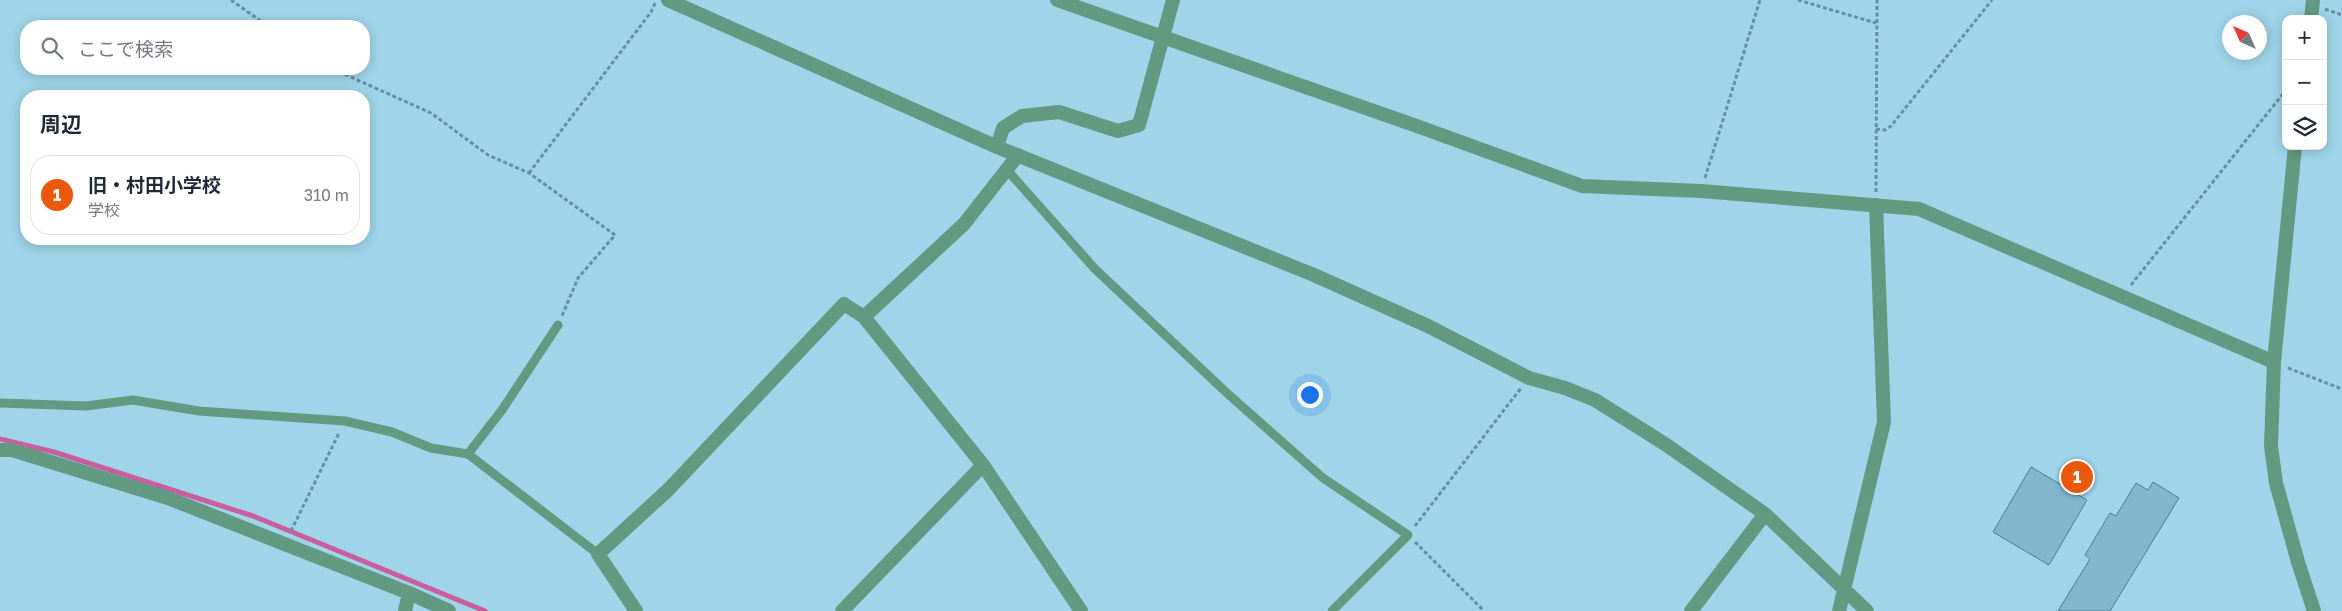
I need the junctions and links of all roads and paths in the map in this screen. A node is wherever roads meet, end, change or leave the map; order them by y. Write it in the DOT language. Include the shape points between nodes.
graph roads {
  1 [pos="231,0"];
  2 [pos="656,0"];
  3 [pos="668,0"];
  4 [pos="1057,0"];
  5 [pos="1173,0"];
  6 [pos="1760,0"];
  7 [pos="1798,0"];
  8 [pos="1876,0"];
  9 [pos="1992,0"];
  10 [pos="2313,0"];
  11 [pos="2311,15"];
  12 [pos="259,20"];
  13 [pos="1876,23"];
  14 [pos="1163,38"];
  15 [pos="346,75"];
  16 [pos="2282,95"];
  17 [pos="1876,130"];
  18 [pos="997,147"];
  19 [pos="2295,150"];
  20 [pos="1018,155"];
  21 [pos="1008,171"];
  22 [pos="529,174"];
  23 [pos="1701,191"];
  24 [pos="1876,205"];
  25 [pos="2122,297"];
  26 [pos="864,317"];
  27 [pos="558,325"];
  28 [pos="2274,362"];
  29 [pos="1529,378"];
  30 [pos="2342,389"];
  31 [pos="0,403"];
  32 [pos="345,421"];
  33 [pos="0,450"];
  34 [pos="468,454"];
  35 [pos="983,465"];
  36 [pos="1765,514"];
  37 [pos="1408,535"];
  38 [pos="284,545"];
  39 [pos="598,554"];
  40 [pos="1844,589"];
  41 [pos="409,593"];
  42 [pos="405,611"];
  43 [pos="449,611"];
  44 [pos="636,611"];
  45 [pos="842,611"];
  46 [pos="1081,611"];
  47 [pos="1332,611"];
  48 [pos="1484,611"];
  49 [pos="1691,611"];
  50 [pos="1839,611"];
  51 [pos="1867,611"];
  52 [pos="2314,611"];
  1 -- 12 [label="path"];
  2 -- 22 [label="path"];
  3 -- 18 [label="street"];
  4 -- 14 [label="street"];
  5 -- 14 [label="street"];
  6 -- 23 [label="path"];
  7 -- 13 [label="path"];
  8 -- 13 [label="path"];
  9 -- 17 [label="path" via="1891,126"];
  10 -- 11 [label="street"];
  13 -- 17 [label="path"];
  14 -- 18 [label="street" via="1138,125 1118,131 1059,112 1022,116 1003,128"];
  14 -- 23 [label="street" via="1582,186"];
  15 -- 22 [label="path" via="431,113 488,155"];
  16 -- 25 [label="path"];
  17 -- 24 [label="path"];
  18 -- 20 [label="street"];
  19 -- 28 [label="street"];
  20 -- 21 [label="street"];
  20 -- 29 [label="street" via="1314,275 1428,326"];
  21 -- 26 [label="street" via="964,224"];
  21 -- 37 [label="lane" via="1095,269 1228,394 1323,478"];
  22 -- 27 [label="path" via="615,234 578,278"];
  23 -- 24 [label="street"];
  24 -- 25 [label="street" via="1920,209"];
  24 -- 40 [label="street" via="1884,422"];
  25 -- 28 [label="street"];
  26 -- 35 [label="street"];
  26 -- 39 [label="street" via="844,304 668,490"];
  27 -- 34 [label="lane" via="502,410"];
  28 -- 30 [label="path"];
  28 -- 52 [label="street" via="2271,446 2276,483"];
  29 -- 36 [label="street" via="1595,400"];
  29 -- 37 [label="path"];
  31 -- 32 [label="lane" via="86,406 134,400 199,411"];
  32 -- 34 [label="lane" via="392,432 430,448"];
  32 -- 38 [label="path"];
  33 -- 38 [label="street" via="12,450 168,498"];
  34 -- 39 [label="lane"];
  35 -- 45 [label="street"];
  35 -- 46 [label="street"];
  36 -- 40 [label="street"];
  36 -- 49 [label="street"];
  37 -- 47 [label="lane"];
  37 -- 48 [label="path"];
  38 -- 41 [label="street"];
  39 -- 44 [label="street"];
  40 -- 50 [label="street"];
  40 -- 51 [label="street"];
  41 -- 42 [label="street"];
  41 -- 43 [label="street"];
}
